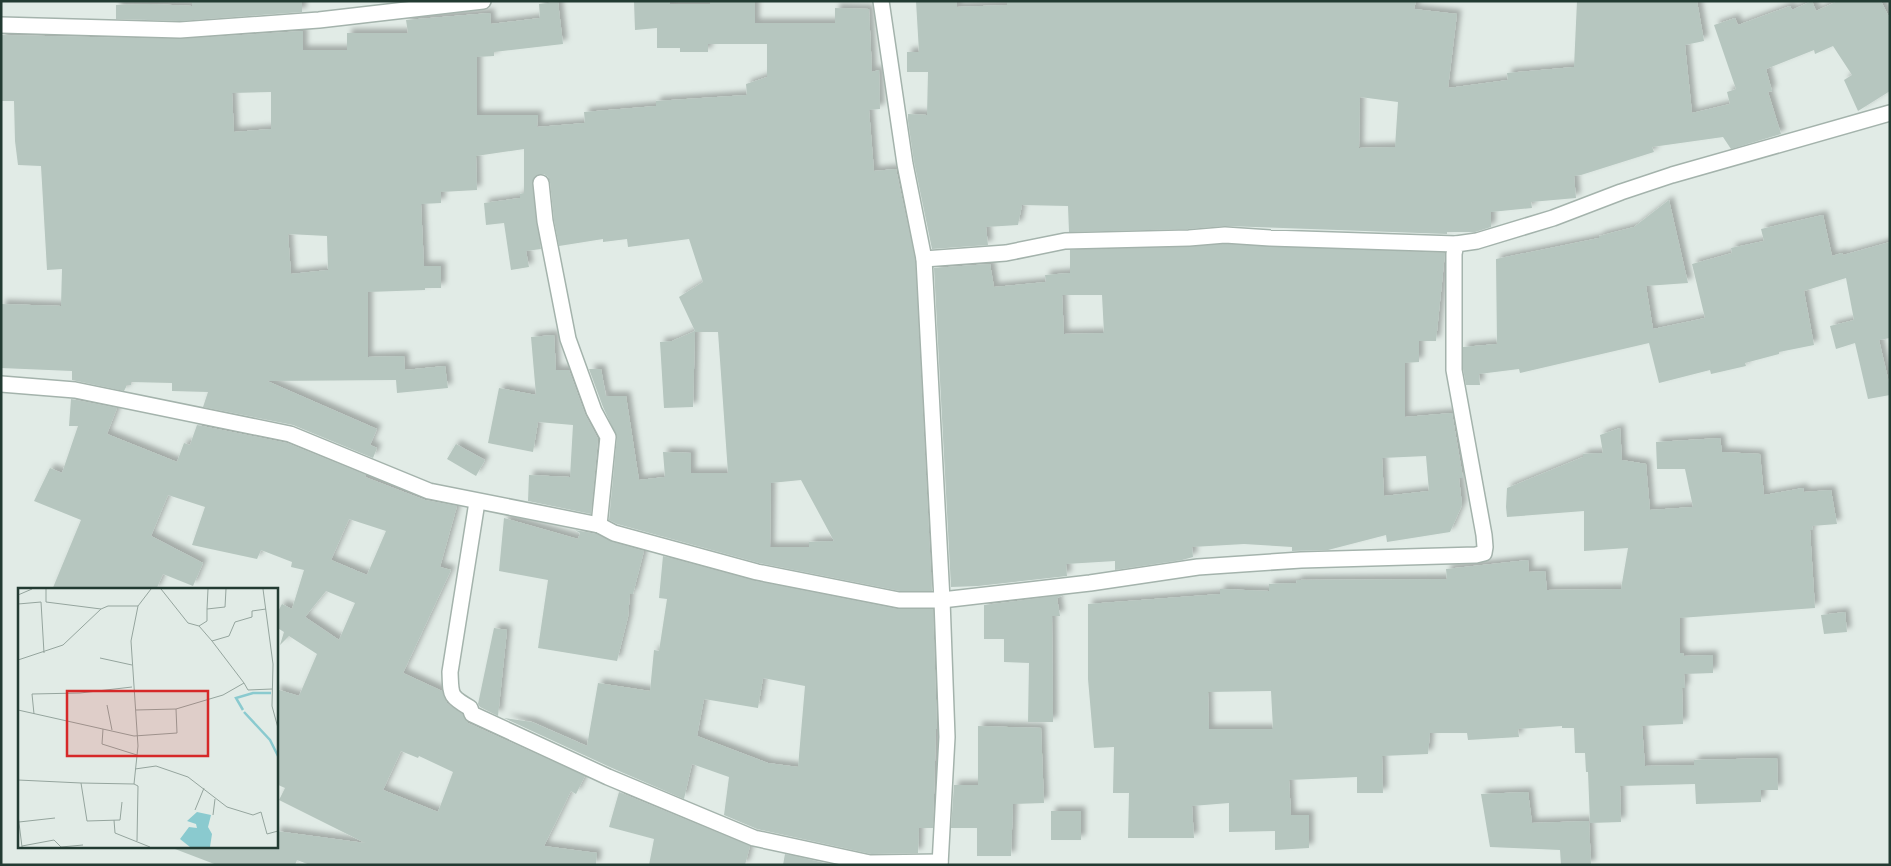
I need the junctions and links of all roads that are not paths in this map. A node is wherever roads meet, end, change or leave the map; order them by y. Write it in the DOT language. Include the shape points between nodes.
graph roads {
  1 [pos="483,1"];
  2 [pos="881,1"];
  3 [pos="1,25"];
  4 [pos="1890,113"];
  5 [pos="541,183"];
  6 [pos="1456,244"];
  7 [pos="924,259"];
  8 [pos="1,384"];
  9 [pos="477,502"];
  10 [pos="599,525"];
  11 [pos="942,600"];
  12 [pos="940,863"];
  1 -- 3 [label="street" via="319,20 180,30"];
  2 -- 7 [label="street" via="905,164"];
  4 -- 6 [label="street" via="1672,175 1553,218 1477,241"];
  5 -- 10 [label="street" via="545,221 568,339 594,411 608,437"];
  6 -- 7 [label="street" via="1225,235 1065,241 1006,253"];
  6 -- 11 [label="street" via="1454,370 1484,536 1484,553 1198,567"];
  7 -- 11 [label="street"];
  8 -- 9 [label="street" via="74,390 290,434 429,491"];
  9 -- 10 [label="street"];
  9 -- 12 [label="street" via="450,672 451,692 455,700 470,708 472,714 608,777 754,838 870,864"];
  10 -- 11 [label="street" via="614,533 757,572 899,600"];
  11 -- 12 [label="street" via="947,737"];
}
